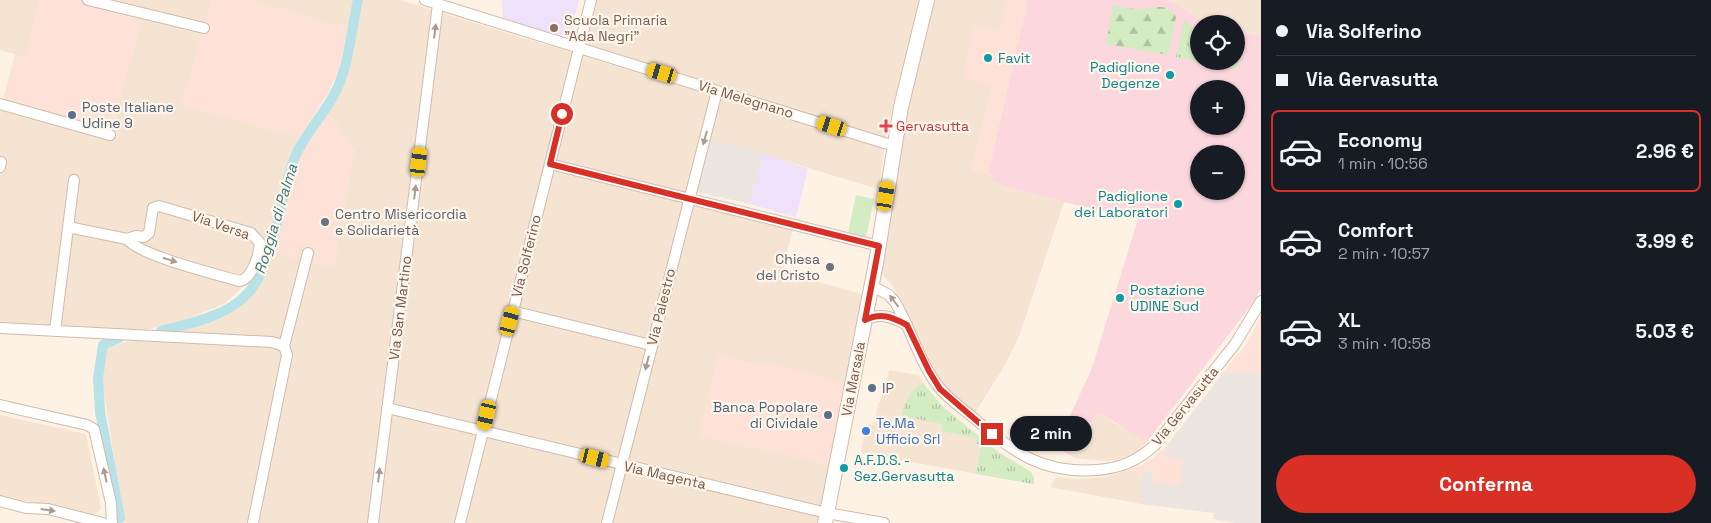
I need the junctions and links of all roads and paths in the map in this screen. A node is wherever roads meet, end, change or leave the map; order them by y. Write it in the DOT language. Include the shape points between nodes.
graph roads {
  1 [pos="88,0"];
  2 [pos="425,0"];
  3 [pos="591,0"];
  4 [pos="927,0"];
  5 [pos="438,4"];
  6 [pos="204,28"];
  7 [pos="578,47"];
  8 [pos="717,91"];
  9 [pos="0,104"];
  10 [pos="110,135"];
  11 [pos="894,146"];
  12 [pos="550,164"];
  13 [pos="74,180"];
  14 [pos="688,199"];
  15 [pos="68,227"];
  16 [pos="127,239"];
  17 [pos="879,246"];
  18 [pos="308,253"];
  19 [pos="872,286"];
  20 [pos="1261,301"];
  21 [pos="512,311"];
  22 [pos="865,320"];
  23 [pos="907,325"];
  24 [pos="0,328"];
  25 [pos="54,331"];
  26 [pos="651,345"];
  27 [pos="284,346"];
  28 [pos="0,405"];
  29 [pos="387,408"];
  30 [pos="483,431"];
  31 [pos="622,465"];
  32 [pos="0,501"];
  33 [pos="826,518"];
  34 [pos="103,523"];
  35 [pos="112,523"];
  36 [pos="253,523"];
  37 [pos="373,523"];
  38 [pos="460,523"];
  39 [pos="608,523"];
  40 [pos="884,523"];
  1 -- 6 [label="street"];
  2 -- 5 [label="street, Via Melegnano"];
  3 -- 7 [label="street, Via Solferino"];
  4 -- 11 [label="street, Via Marsala"];
  5 -- 7 [label="street, Via Melegnano"];
  29 -- 5 [label="street, Via San Martino, one-way"];
  7 -- 8 [label="street, Via Melegnano"];
  7 -- 12 [label="street, Via Solferino"];
  8 -- 11 [label="street, Via Melegnano"];
  8 -- 14 [label="street, Via Palestro, one-way"];
  9 -- 10 [label="street"];
  11 -- 17 [label="street, Via Marsala"];
  12 -- 14 [label="street"];
  12 -- 21 [label="street, Via Solferino"];
  13 -- 15 [label="street"];
  14 -- 17 [label="street"];
  14 -- 26 [label="street, Via Palestro"];
  15 -- 16 [label="street, Via Versa"];
  15 -- 25 [label="street"];
  16 -- 16 [label="street, Via Versa, one-way" via="151,254 239,281 250,275 260,243 251,233 159,206 151,212 148,236"];
  17 -- 19 [label="street, Via Marsala"];
  18 -- 27 [label="street"];
  19 -- 22 [label="street, Via Marsala"];
  23 -- 19 [label="street, Via Gervasutta, one-way" via="889,295"];
  20 -- 23 [label="street, Via Gervasutta" via="1225,357 1155,445 1125,465 1086,471 1051,468 1025,456 992,434 940,389"];
  21 -- 26 [label="street"];
  21 -- 30 [label="street, Via Solferino"];
  22 -- 23 [label="street" via="883,315"];
  22 -- 33 [label="street, Via Marsala"];
  24 -- 25 [label="street"];
  25 -- 27 [label="street" via="272,342"];
  26 -- 31 [label="street, Via Palestro, one-way"];
  27 -- 36 [label="street" via="287,355"];
  35 -- 28 [label="street, one-way" via="111,503 94,429"];
  29 -- 30 [label="street, Via Magenta"];
  37 -- 29 [label="street, Via San Martino, one-way"];
  30 -- 31 [label="street, Via Magenta"];
  30 -- 38 [label="street, Via Solferino"];
  31 -- 33 [label="street, Via Magenta"];
  31 -- 39 [label="street, Via Palestro"];
  32 -- 34 [label="street, one-way"];
  33 -- 40 [label="street, Via Magenta"];
}
